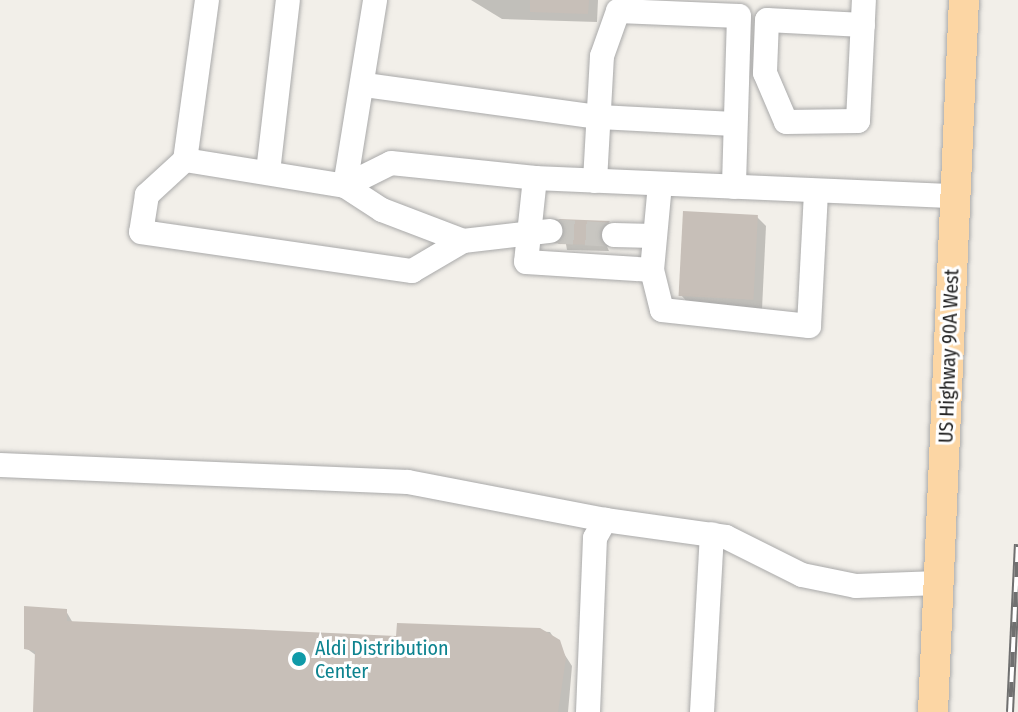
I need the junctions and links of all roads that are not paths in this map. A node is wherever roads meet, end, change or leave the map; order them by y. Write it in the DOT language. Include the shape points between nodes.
graph roads {
  1 [pos="207,0"];
  2 [pos="288,0"];
  3 [pos="375,0"];
  4 [pos="864,0"];
  5 [pos="964,0"];
  6 [pos="863,25"];
  7 [pos="365,85"];
  8 [pos="599,117"];
  9 [pos="734,124"];
  10 [pos="185,160"];
  11 [pos="268,172"];
  12 [pos="535,178"];
  13 [pos="595,181"];
  14 [pos="660,184"];
  15 [pos="345,186"];
  16 [pos="734,187"];
  17 [pos="816,191"];
  18 [pos="955,196"];
  19 [pos="540,230"];
  20 [pos="614,235"];
  21 [pos="654,236"];
  22 [pos="463,241"];
  23 [pos="652,270"];
  24 [pos="0,465"];
  25 [pos="605,520"];
  26 [pos="712,534"];
  27 [pos="939,583"];
  28 [pos="588,712"];
  29 [pos="702,712"];
  30 [pos="933,712"];
  1 -- 10 [label="lane"];
  2 -- 11 [label="lane"];
  3 -- 7 [label="lane"];
  4 -- 6 [label="lane"];
  5 -- 18 [label="main road, US Highway 90A West"];
  6 -- 6 [label="lane" via="858,121 786,122 765,73 767,20"];
  7 -- 8 [label="lane"];
  7 -- 15 [label="lane"];
  8 -- 9 [label="lane"];
  8 -- 9 [label="lane" via="602,56 618,11 739,16"];
  8 -- 13 [label="lane"];
  9 -- 16 [label="lane"];
  10 -- 11 [label="lane"];
  10 -- 22 [label="lane" via="147,195 141,232 412,271"];
  11 -- 15 [label="lane"];
  12 -- 13 [label="lane"];
  12 -- 15 [label="lane" via="391,163"];
  12 -- 19 [label="lane"];
  13 -- 14 [label="lane"];
  14 -- 16 [label="lane"];
  14 -- 21 [label="lane"];
  15 -- 22 [label="lane" via="382,210"];
  16 -- 17 [label="lane"];
  17 -- 18 [label="lane"];
  17 -- 23 [label="lane" via="809,326 662,310"];
  18 -- 27 [label="main road, US Highway 90A West"];
  19 -- 22 [label="lane"];
  19 -- 23 [label="lane" via="526,262"];
  20 -- 21 [label="lane"];
  21 -- 23 [label="lane"];
  24 -- 25 [label="lane" via="408,482"];
  25 -- 26 [label="lane"];
  25 -- 28 [label="lane" via="595,538"];
  26 -- 27 [label="lane" via="802,575 843,584"];
  26 -- 29 [label="lane"];
  27 -- 30 [label="main road, US Highway 90A West"];
}
